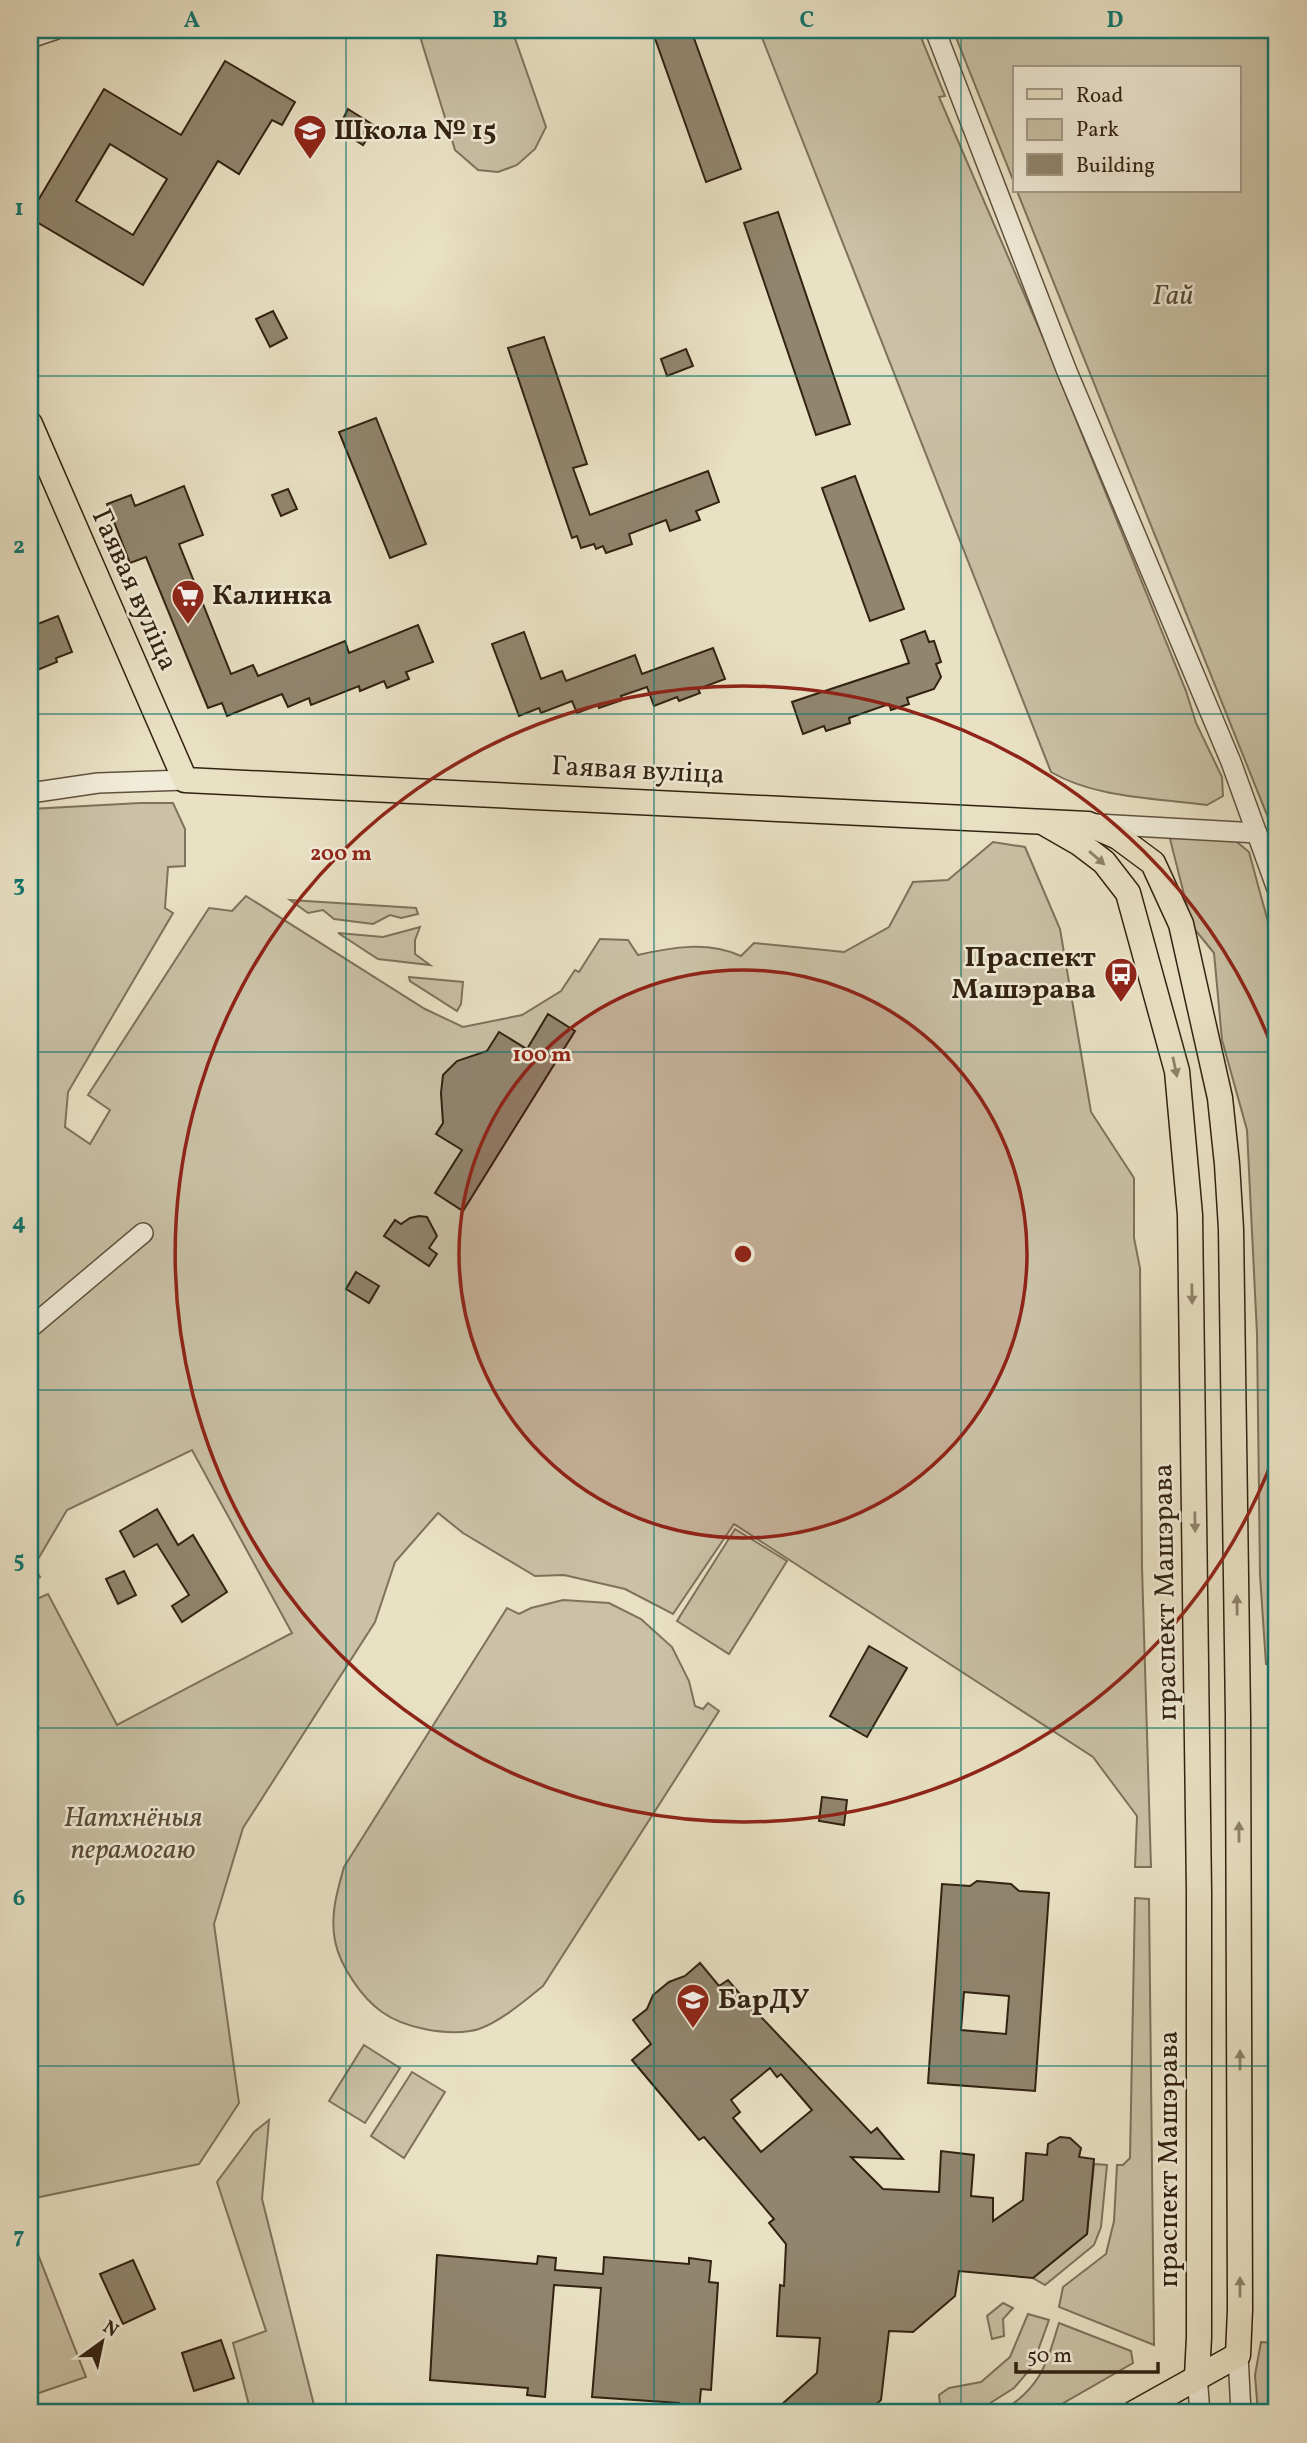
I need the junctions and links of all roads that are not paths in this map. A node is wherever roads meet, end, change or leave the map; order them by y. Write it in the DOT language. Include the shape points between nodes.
graph roads {
  1 [pos="54,30"];
  2 [pos="935,30"];
  3 [pos="30,38"];
  4 [pos="30,424"];
  5 [pos="185,780"];
  6 [pos="30,793"];
  7 [pos="1040,821"];
  8 [pos="1088,824"];
  9 [pos="1256,833"];
  10 [pos="1277,889"];
  11 [pos="143,1233"];
  12 [pos="30,1328"];
  13 [pos="1238,2355"];
  14 [pos="1197,2376"];
  15 [pos="1134,2413"];
  16 [pos="1200,2413"];
  17 [pos="1241,2413"];
  1 -- 3 [label="street"];
  2 -- 9 [label="street" via="1066,369 1231,762"];
  4 -- 5 [label="main road, Гаявая вуліца"];
  5 -- 6 [label="street, Гаявая вуліца" via="98,783"];
  5 -- 7 [label="main road, Гаявая вуліца"];
  7 -- 8 [label="main road, Гаявая вуліца"];
  7 -- 14 [label="main road, праспект Машэрава, one-way" via="1104,862 1128,893 1177,1071 1190,1215 1196,1587"];
  8 -- 9 [label="street"];
  13 -- 8 [label="main road, one-way" via="1238,1729 1227,1164 1220,1098 1181,924 1153,863 1118,837"];
  9 -- 10 [label="street"];
  11 -- 12 [label="street"];
  13 -- 14 [label="main road"];
  13 -- 17 [label="street"];
  14 -- 15 [label="main road"];
  14 -- 16 [label="street, праспект Машэрава"];
}
